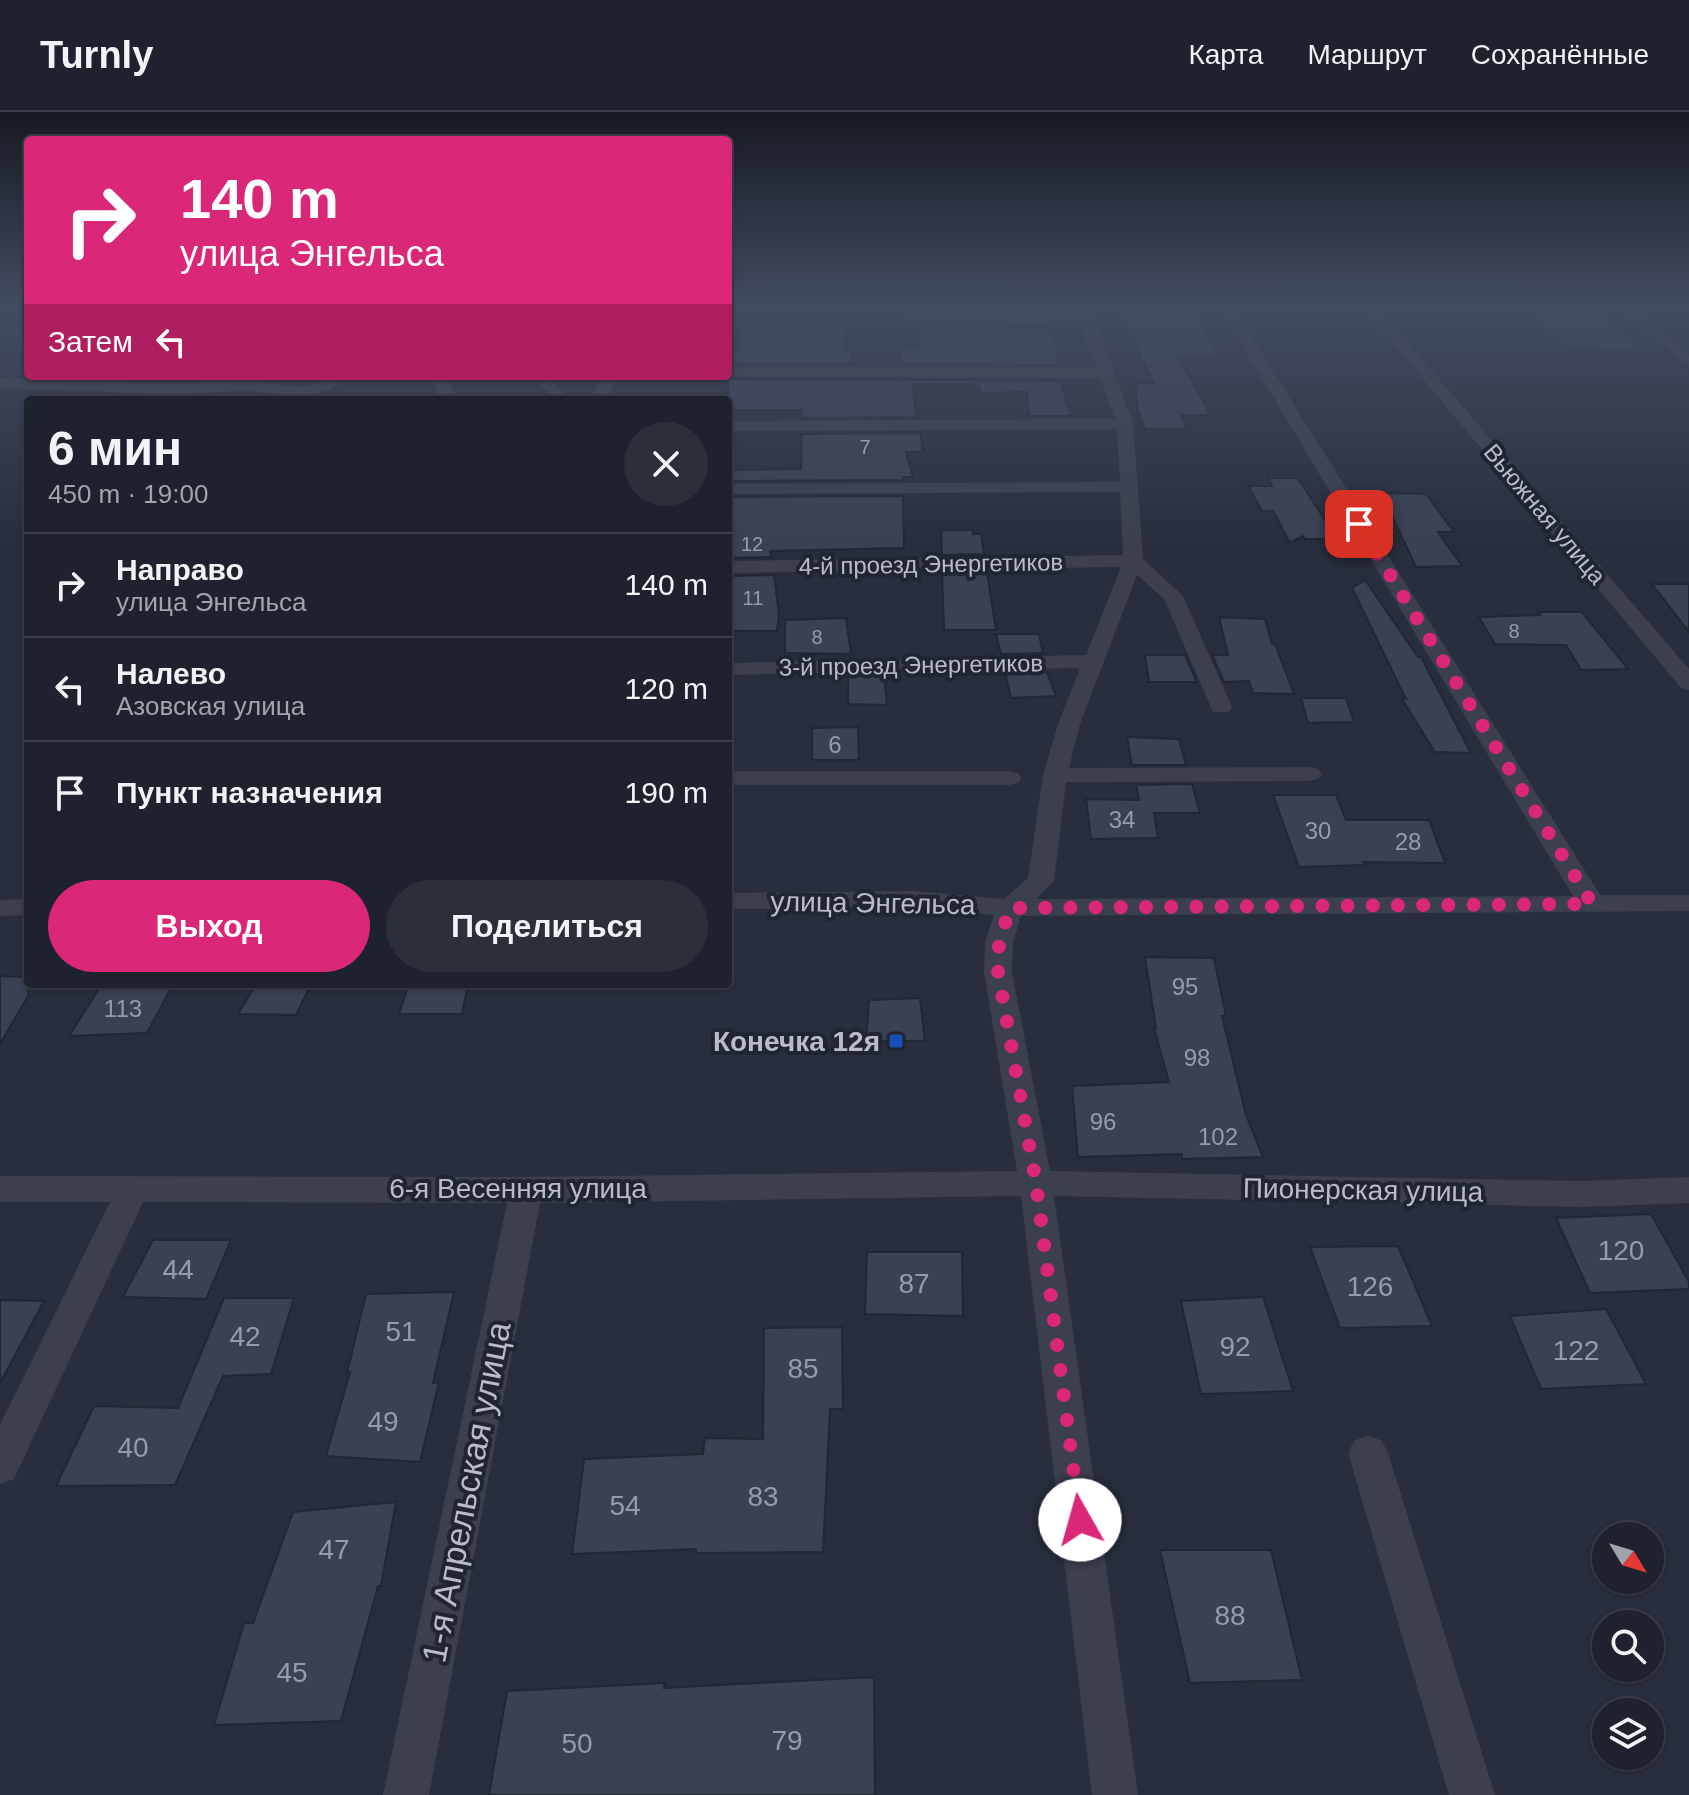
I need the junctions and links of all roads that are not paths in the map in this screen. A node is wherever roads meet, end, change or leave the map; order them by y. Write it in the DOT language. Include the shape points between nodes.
graph roads {
  1 [pos="71,386"];
  2 [pos="326,386"];
  3 [pos="1111,386"];
  4 [pos="1274,386"];
  5 [pos="1437,386"];
  6 [pos="1125,424"];
  7 [pos="732,426"];
  8 [pos="1129,487"];
  9 [pos="732,489"];
  10 [pos="1133,561"];
  11 [pos="732,567"];
  12 [pos="1094,661"];
  13 [pos="732,669"];
  14 [pos="1689,683"];
  15 [pos="1221,707"];
  16 [pos="1310,774"];
  17 [pos="1055,775"];
  18 [pos="732,778"];
  19 [pos="1009,778"];
  20 [pos="732,901"];
  21 [pos="1689,903"];
  22 [pos="1592,904"];
  23 [pos="24,907"];
  24 [pos="0,908"];
  25 [pos="1010,908"];
  26 [pos="1036,1183"];
  27 [pos="133,1188"];
  28 [pos="0,1189"];
  29 [pos="526,1190"];
  30 [pos="1689,1190"];
  31 [pos="1368,1453"];
  32 [pos="0,1466"];
  33 [pos="406,1795"];
  34 [pos="1115,1795"];
  35 [pos="1472,1795"];
  1 -- 2 [label="street" via="303,391"];
  3 -- 6 [label="street"];
  4 -- 22 [label="street"];
  5 -- 14 [label="street, Вьюжная улица"];
  6 -- 7 [label="street"];
  6 -- 8 [label="street"];
  8 -- 9 [label="street"];
  8 -- 10 [label="street"];
  10 -- 11 [label="street, 4-й проезд Энергетиков"];
  10 -- 12 [label="street"];
  10 -- 15 [label="street" via="1173,596"];
  12 -- 13 [label="street, 3-й проезд Энергетиков"];
  12 -- 17 [label="street"];
  16 -- 17 [label="street"];
  17 -- 25 [label="street" via="1041,881"];
  18 -- 19 [label="street"];
  20 -- 25 [label="street, улица Энгельса" via="913,899"];
  21 -- 22 [label="street, улица Энгельса"];
  22 -- 25 [label="street, улица Энгельса"];
  23 -- 24 [label="street"];
  25 -- 26 [label="street" via="999,942 998,972"];
  26 -- 29 [label="street, 6-я Весенняя улица"];
  26 -- 30 [label="street, Пионерская улица" via="1581,1194"];
  26 -- 34 [label="street"];
  27 -- 28 [label="street, 6-я Весенняя улица"];
  27 -- 29 [label="street, 6-я Весенняя улица"];
  27 -- 32 [label="street"];
  29 -- 33 [label="street, 1-я Апрельская улица"];
  31 -- 35 [label="street"];
}
